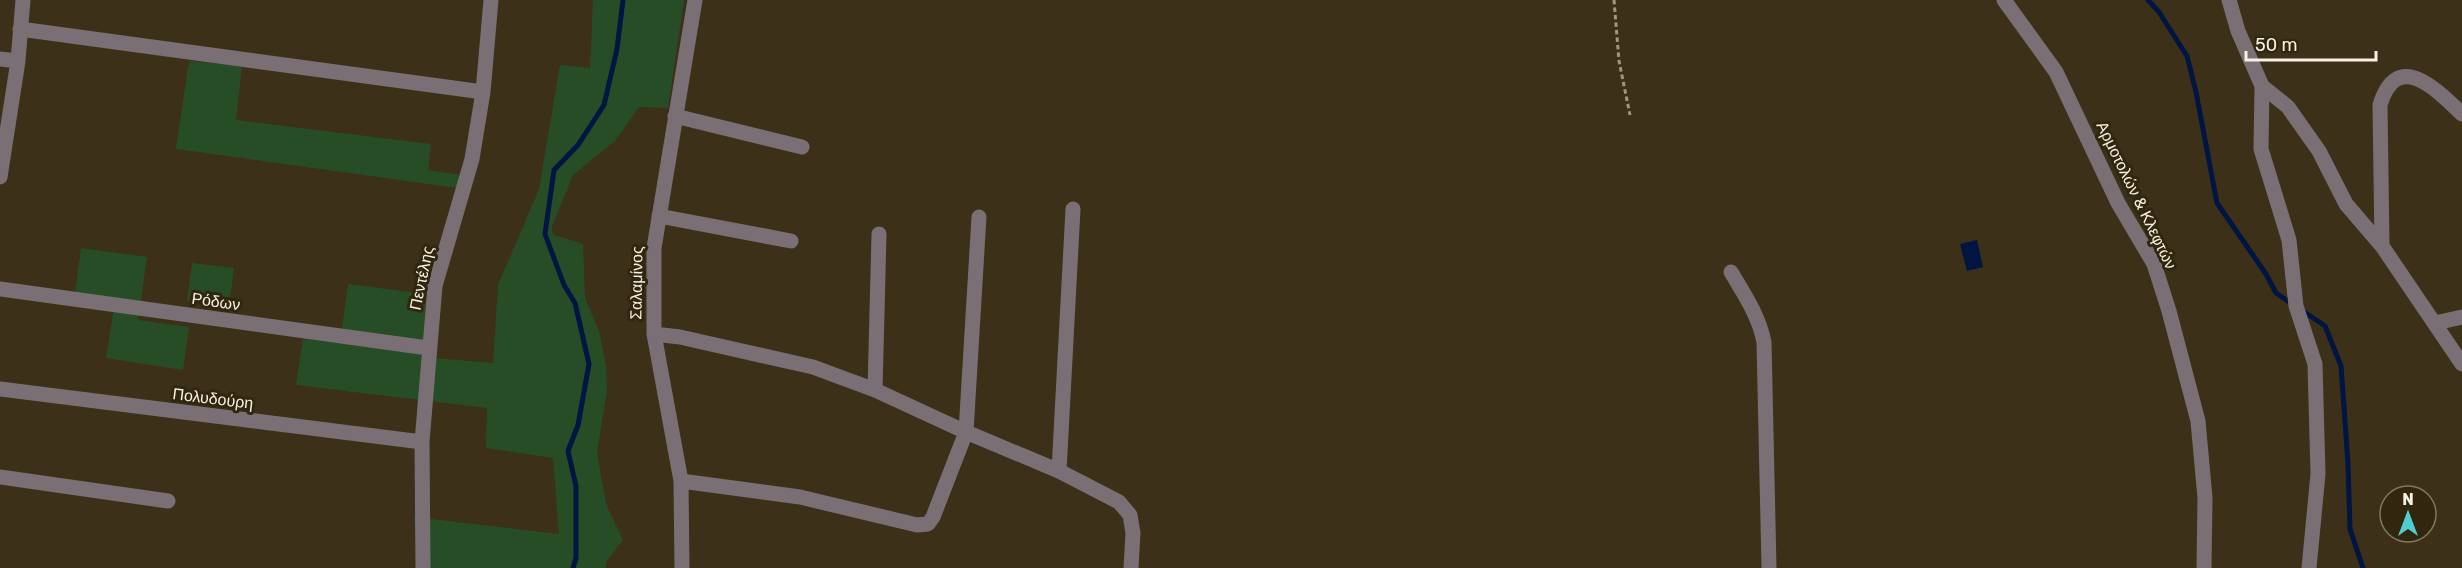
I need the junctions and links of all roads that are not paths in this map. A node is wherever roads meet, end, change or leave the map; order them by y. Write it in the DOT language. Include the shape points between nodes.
graph roads {
  1 [pos="23,0"];
  2 [pos="491,0"];
  3 [pos="695,0"];
  4 [pos="2004,0"];
  5 [pos="2229,0"];
  6 [pos="20,29"];
  7 [pos="0,59"];
  8 [pos="18,61"];
  9 [pos="2262,86"];
  10 [pos="483,92"];
  11 [pos="2462,114"];
  12 [pos="675,116"];
  13 [pos="802,147"];
  14 [pos="0,177"];
  15 [pos="1073,209"];
  16 [pos="659,216"];
  17 [pos="979,217"];
  18 [pos="879,234"];
  19 [pos="791,241"];
  20 [pos="2382,246"];
  21 [pos="1731,272"];
  22 [pos="0,289"];
  23 [pos="2462,317"];
  24 [pos="2435,323"];
  25 [pos="654,334"];
  26 [pos="428,348"];
  27 [pos="2462,364"];
  28 [pos="0,389"];
  29 [pos="875,390"];
  30 [pos="966,432"];
  31 [pos="422,442"];
  32 [pos="1059,471"];
  33 [pos="0,477"];
  34 [pos="681,481"];
  35 [pos="168,501"];
  36 [pos="423,568"];
  37 [pos="682,568"];
  38 [pos="1131,568"];
  39 [pos="1769,568"];
  40 [pos="2204,568"];
  41 [pos="2308,568"];
  1 -- 6 [label="street"];
  2 -- 10 [label="street, Πεντέλης"];
  3 -- 12 [label="street, Σαλαμίνος"];
  4 -- 40 [label="street, Αρμοτολών & Κλεφτών" via="2056,72 2118,203 2154,264 2198,421 2205,498"];
  5 -- 9 [label="street"];
  6 -- 8 [label="street"];
  6 -- 10 [label="street"];
  7 -- 8 [label="street"];
  8 -- 14 [label="street"];
  9 -- 20 [label="street" via="2288,107 2319,151 2346,204"];
  9 -- 41 [label="street" via="2261,149 2289,240 2296,306 2315,364 2318,474"];
  10 -- 26 [label="street, Πεντέλης" via="472,159 435,286"];
  11 -- 20 [label="street" via="2434,87 2412,76 2395,78 2384,89 2380,105"];
  12 -- 13 [label="street"];
  12 -- 16 [label="street, Σαλαμίνος"];
  15 -- 32 [label="street"];
  16 -- 19 [label="street"];
  16 -- 25 [label="street, Σαλαμίνος" via="654,248"];
  17 -- 30 [label="street"];
  18 -- 29 [label="street"];
  20 -- 24 [label="street"];
  21 -- 39 [label="street" via="1755,313 1764,342"];
  22 -- 26 [label="street, Ρόδων"];
  23 -- 24 [label="street"];
  24 -- 27 [label="street"];
  25 -- 29 [label="street" via="813,367"];
  25 -- 34 [label="street, Σαλαμίνος"];
  26 -- 31 [label="street, Πεντέλης"];
  28 -- 31 [label="street, Πολυδούρη"];
  29 -- 30 [label="street"];
  30 -- 32 [label="street"];
  30 -- 34 [label="street" via="928,524 917,525 800,497"];
  31 -- 36 [label="street, Πεντέλης"];
  32 -- 38 [label="street" via="1119,502 1130,515"];
  33 -- 35 [label="street"];
  34 -- 37 [label="street, Σαλαμίνος"];
}
